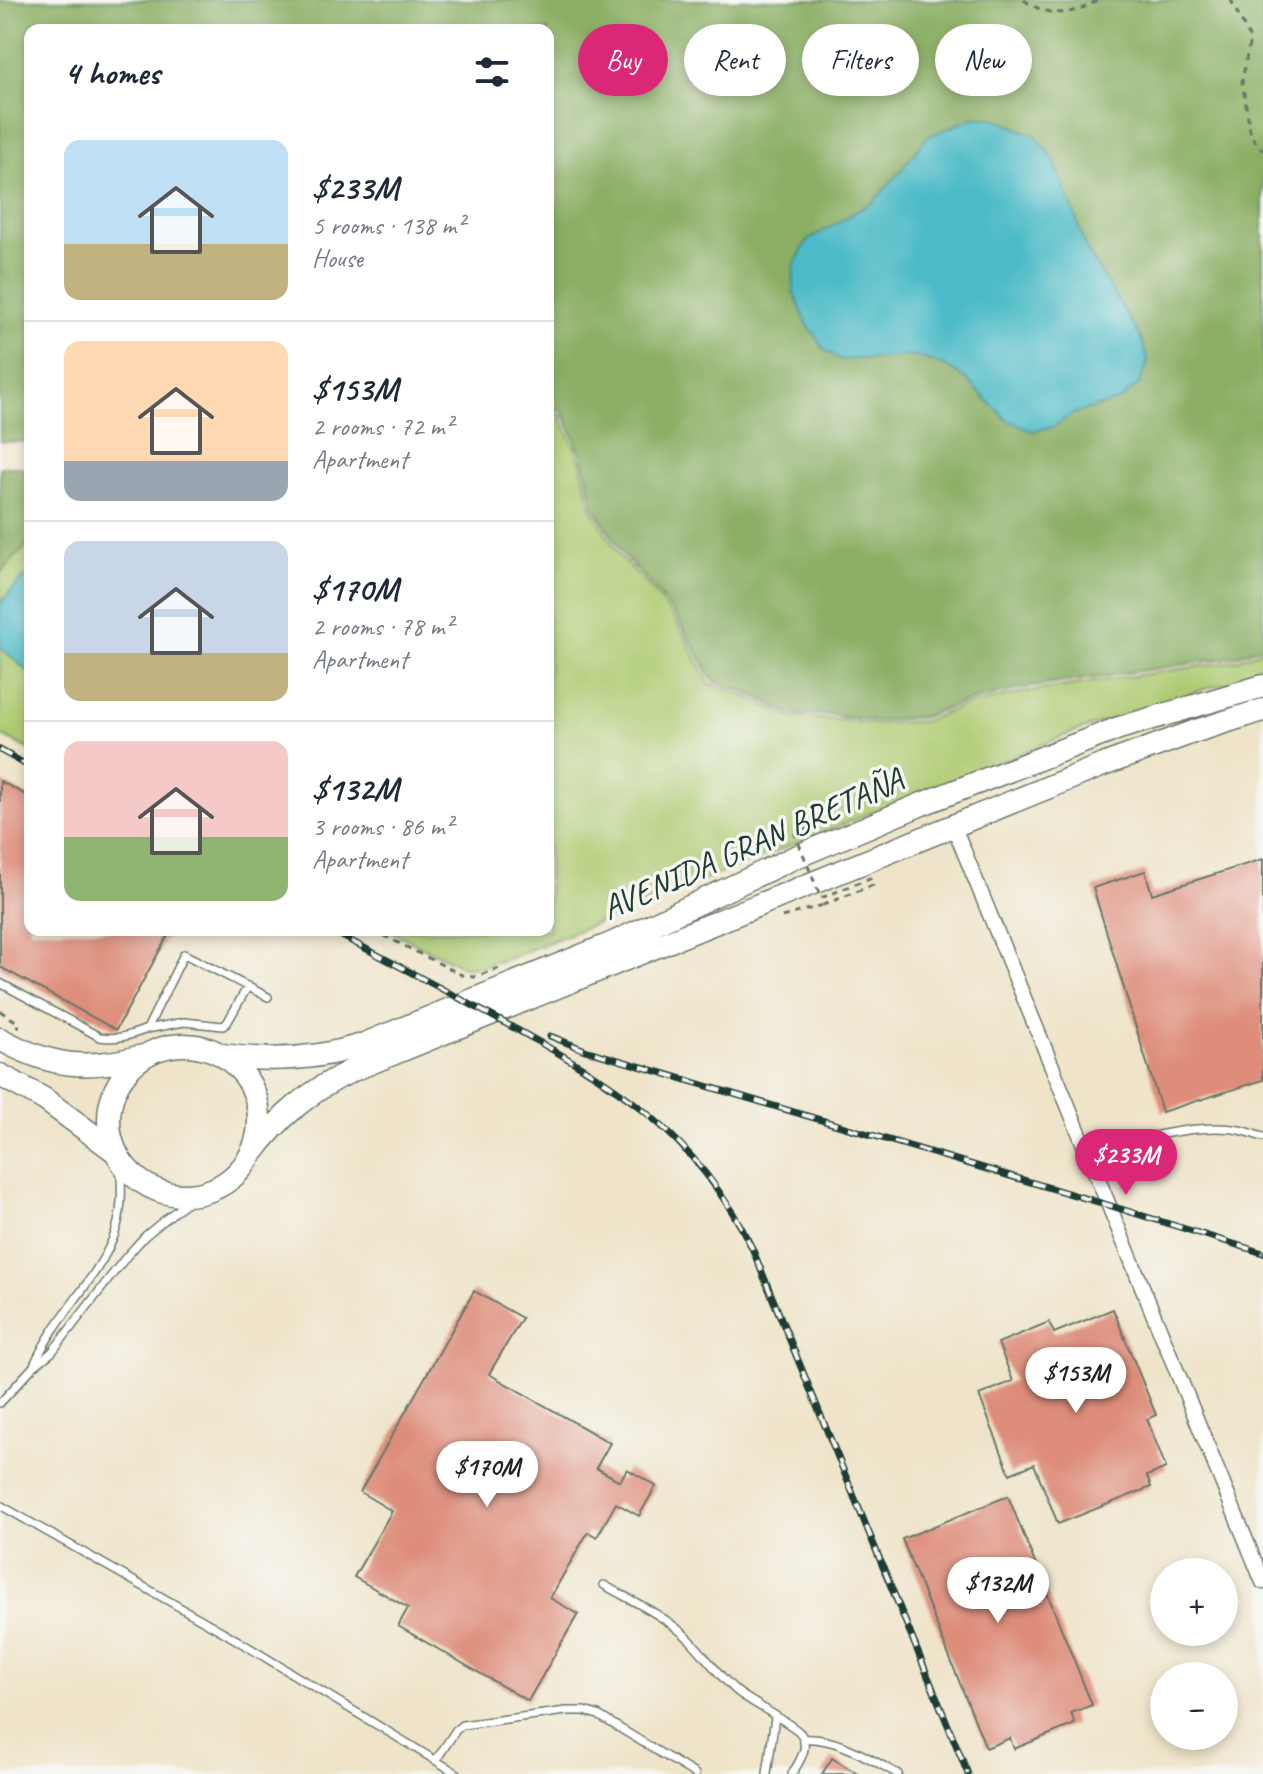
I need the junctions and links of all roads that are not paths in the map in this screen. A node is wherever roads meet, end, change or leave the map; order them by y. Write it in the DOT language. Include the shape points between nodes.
graph roads {
  1 [pos="1263,686"];
  2 [pos="1263,710"];
  3 [pos="893,816"];
  4 [pos="954,827"];
  5 [pos="0,983"];
  6 [pos="248,986"];
  7 [pos="268,997"];
  8 [pos="147,1029"];
  9 [pos="0,1039"];
  10 [pos="222,1055"];
  11 [pos="145,1056"];
  12 [pos="0,1075"];
  13 [pos="1263,1137"];
  14 [pos="252,1153"];
  15 [pos="1088,1153"];
  16 [pos="118,1156"];
  17 [pos="195,1195"];
  18 [pos="33,1367"];
  19 [pos="0,1403"];
  20 [pos="0,1505"];
  21 [pos="1263,1582"];
  22 [pos="604,1585"];
  23 [pos="775,1717"];
  24 [pos="803,1739"];
  25 [pos="436,1760"];
  26 [pos="458,1774"];
  27 [pos="695,1774"];
  28 [pos="767,1774"];
  29 [pos="792,1774"];
  30 [pos="898,1774"];
  1 -- 3 [label="main road, AVENIDA GRAN BRETAÑA" via="1109,731"];
  2 -- 4 [label="main road, AVENIDA GRAN BRETAÑA" via="1103,765"];
  3 -- 4 [label="main road" via="931,817"];
  3 -- 10 [label="main road, AVENIDA GRAN BRETAÑA" via="613,943 362,1045 297,1059"];
  4 -- 14 [label="main road, AVENIDA GRAN BRETAÑA" via="345,1074 299,1102"];
  4 -- 15 [label="street"];
  5 -- 8 [label="lane" via="100,1037 120,1038"];
  6 -- 7 [label="lane"];
  6 -- 8 [label="lane" via="223,1026 184,1022"];
  6 -- 8 [label="lane" via="184,954"];
  9 -- 11 [label="main road" via="43,1060 67,1064"];
  10 -- 11 [label="main road" via="188,1045"];
  10 -- 14 [label="main road" via="238,1067 254,1093 259,1123"];
  11 -- 16 [label="main road" via="121,1079 112,1098 109,1131"];
  12 -- 16 [label="main road" via="44,1099"];
  13 -- 15 [label="lane" via="1203,1127"];
  14 -- 17 [label="main road" via="225,1184"];
  15 -- 21 [label="street"];
  16 -- 17 [label="main road" via="153,1189"];
  16 -- 18 [label="lane" via="121,1199 113,1237"];
  17 -- 18 [label="lane" via="145,1236 61,1343"];
  18 -- 19 [label="lane"];
  20 -- 25 [label="lane"];
  22 -- 23 [label="lane" via="675,1627 724,1680"];
  23 -- 24 [label="lane" via="796,1728"];
  23 -- 28 [label="lane"];
  24 -- 29 [label="lane" via="802,1757"];
  24 -- 30 [label="lane" via="830,1741"];
  25 -- 26 [label="lane"];
  25 -- 27 [label="lane" via="462,1725 575,1710 598,1715"];
}
